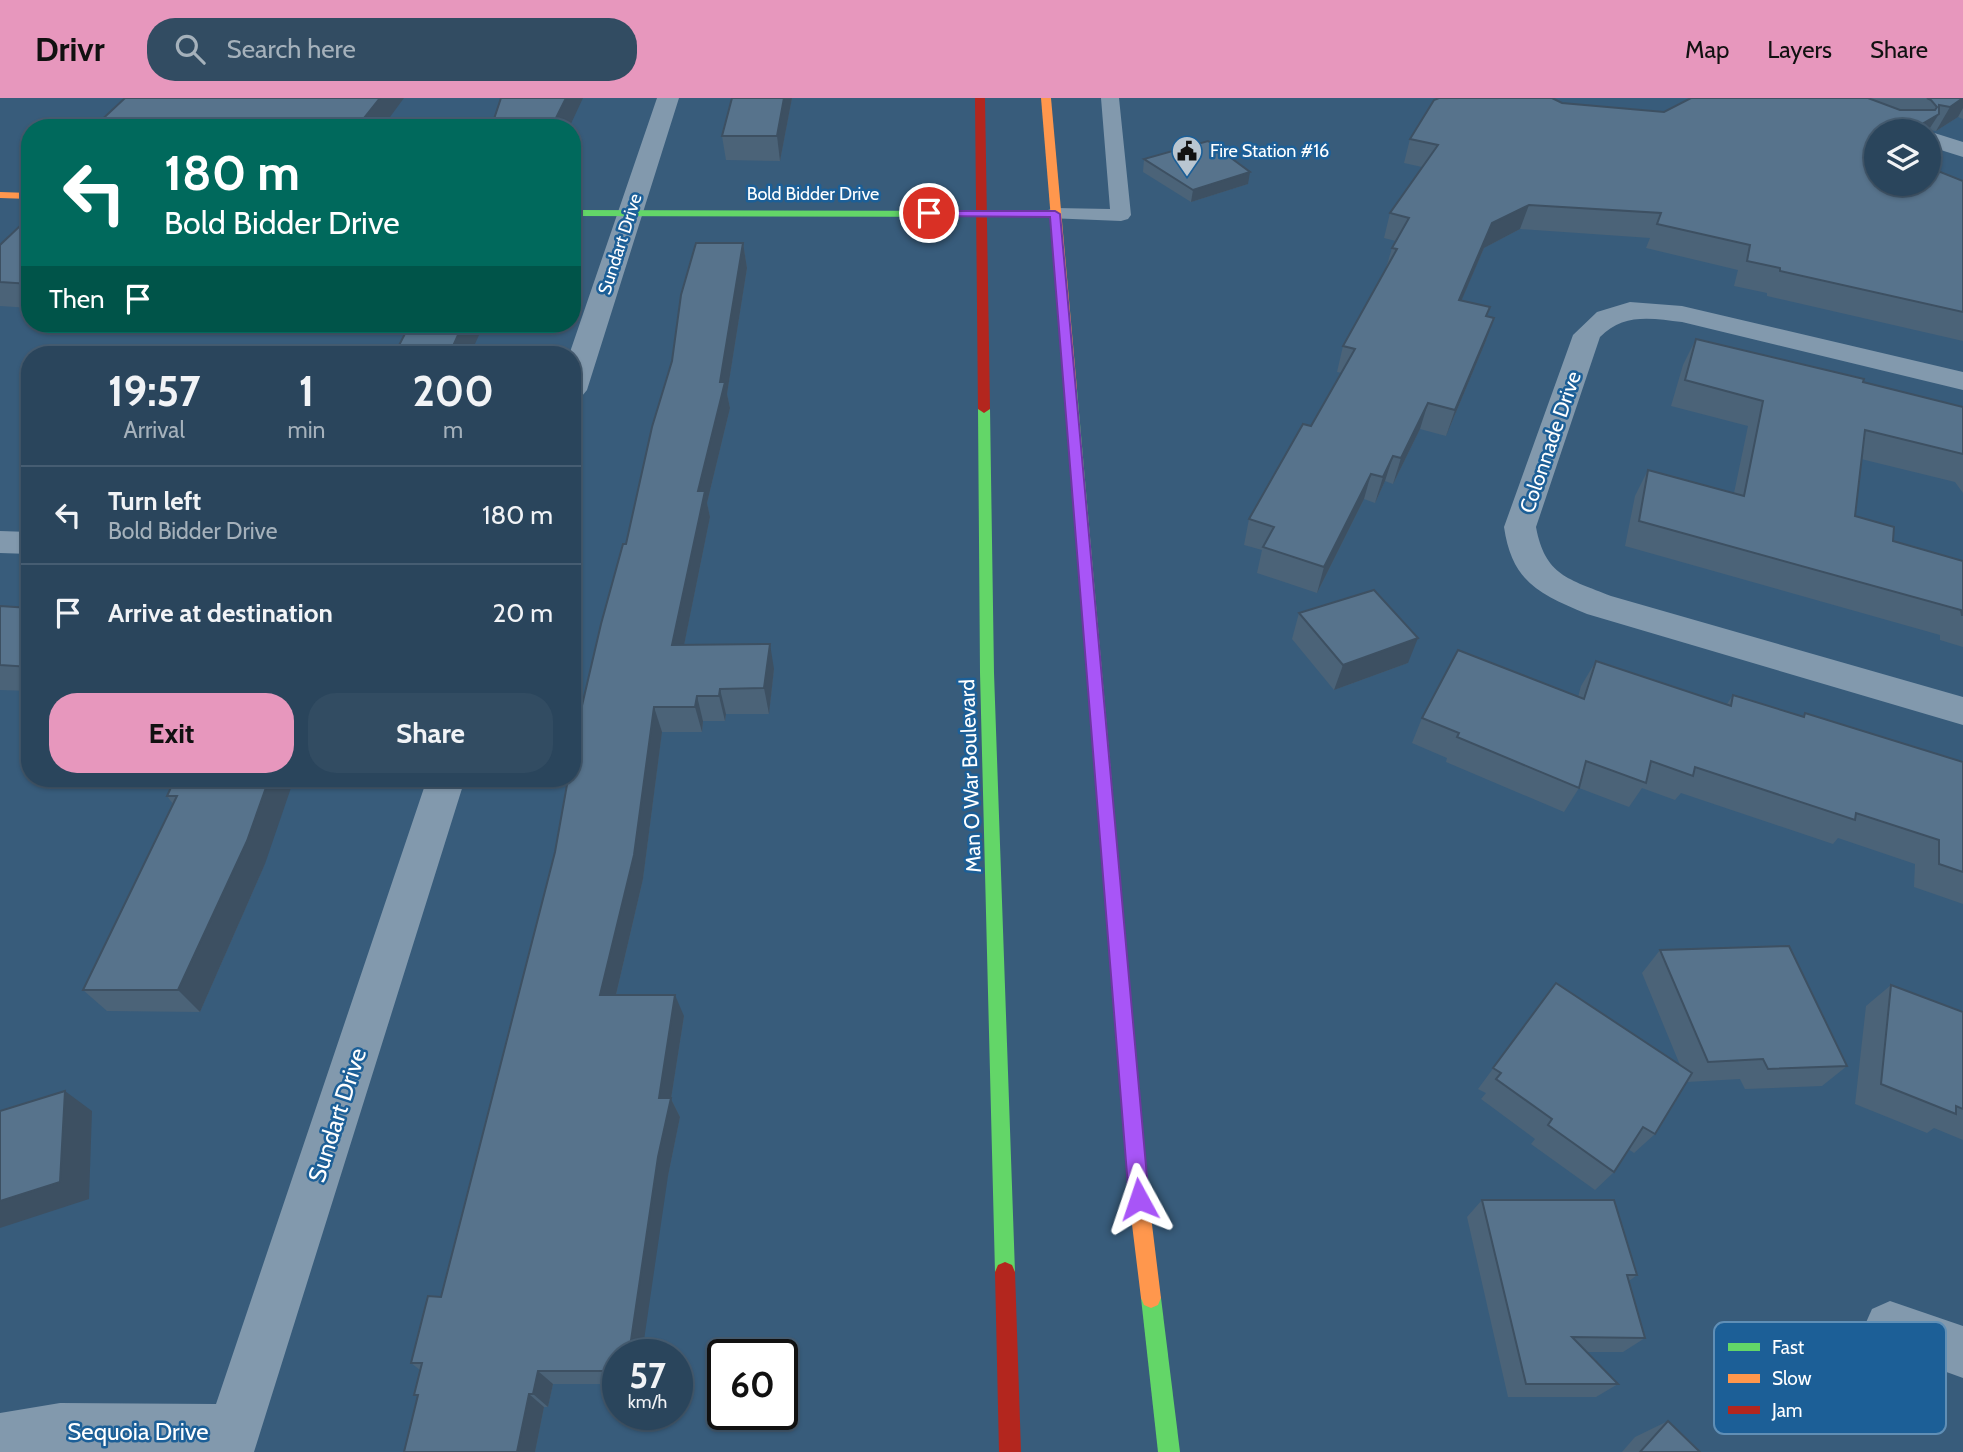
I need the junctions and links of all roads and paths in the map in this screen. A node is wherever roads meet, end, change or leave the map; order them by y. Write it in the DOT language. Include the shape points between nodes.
graph roads {
  1 [pos="668,98"];
  2 [pos="980,98"];
  3 [pos="1046,98"];
  4 [pos="1110,98"];
  5 [pos="1941,142"];
  6 [pos="1963,150"];
  7 [pos="0,195"];
  8 [pos="21,196"];
  9 [pos="581,213"];
  10 [pos="630,213"];
  11 [pos="981,213"];
  12 [pos="1055,214"];
  13 [pos="581,363"];
  14 [pos="1963,381"];
  15 [pos="0,542"];
  16 [pos="21,543"];
  17 [pos="1963,711"];
  18 [pos="443,787"];
  19 [pos="1946,1346"];
  20 [pos="1963,1352"];
  21 [pos="0,1440"];
  22 [pos="231,1442"];
  23 [pos="1010,1452"];
  24 [pos="1169,1452"];
  1 -- 10 [label="street, Sundart Drive"];
  2 -- 11 [label="main road, Man O War Boulevard"];
  3 -- 12 [label="main road"];
  4 -- 12 [label="lane" via="1121,215"];
  5 -- 6 [label="street"];
  7 -- 8 [label="main road"];
  9 -- 10 [label="main road, Bold Bidder Drive"];
  10 -- 11 [label="main road, Bold Bidder Drive"];
  10 -- 13 [label="street, Sundart Drive"];
  11 -- 12 [label="main road, Bold Bidder Drive"];
  11 -- 23 [label="main road, Man O War Boulevard" via="988,673"];
  12 -- 24 [label="main road" via="1139,1199"];
  14 -- 17 [label="street, Colonnade Drive" via="1682,314 1634,310 1607,316 1587,335 1520,527 1529,564 1550,583 1599,605"];
  15 -- 16 [label="street"];
  18 -- 22 [label="street, Sundart Drive"];
  19 -- 20 [label="street"];
  21 -- 22 [label="street, Sequoia Drive" via="60,1430"];
}
